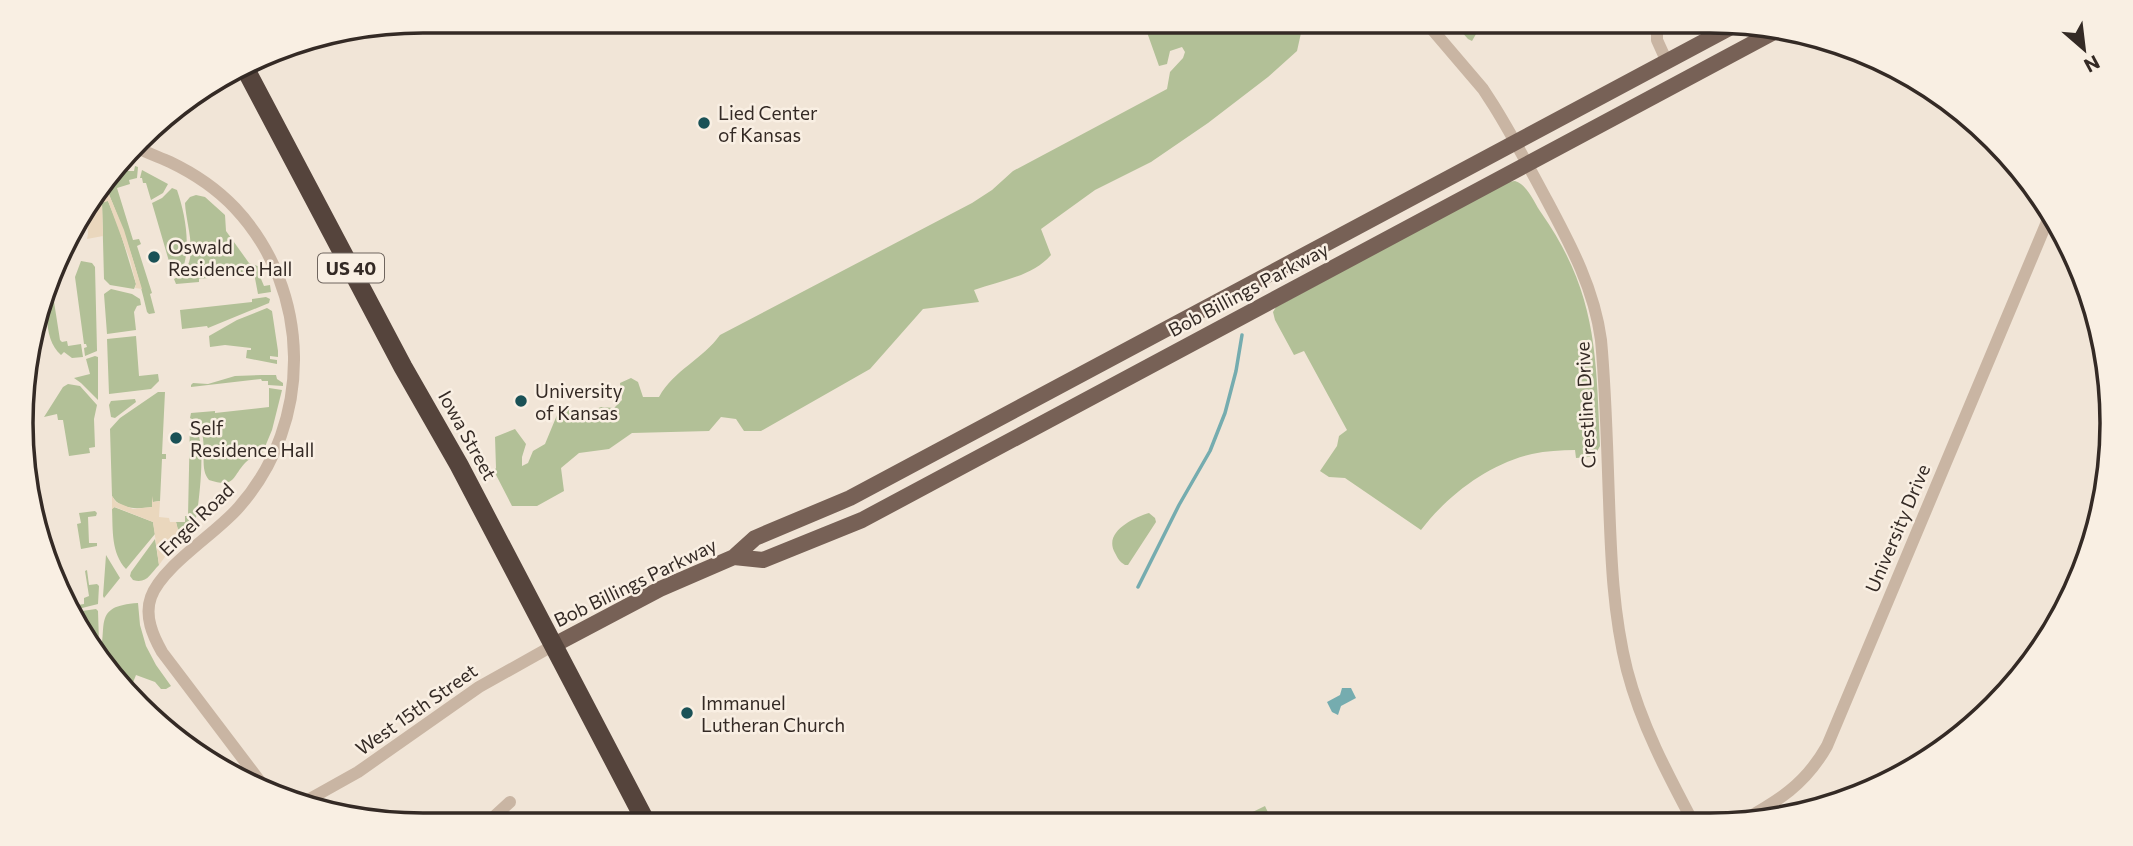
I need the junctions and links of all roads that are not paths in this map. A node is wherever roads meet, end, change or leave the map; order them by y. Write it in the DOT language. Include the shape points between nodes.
graph roads {
  1 [pos="1435,33"];
  2 [pos="1657,33"];
  3 [pos="1720,33"];
  4 [pos="1764,37"];
  5 [pos="1667,62"];
  6 [pos="248,74"];
  7 [pos="1515,142"];
  8 [pos="144,151"];
  9 [pos="1527,163"];
  10 [pos="2046,225"];
  11 [pos="734,557"];
  12 [pos="554,645"];
  13 [pos="255,775"];
  14 [pos="314,797"];
  15 [pos="510,802"];
  16 [pos="1765,808"];
  17 [pos="498,813"];
  18 [pos="641,813"];
  19 [pos="1688,813"];
  1 -- 7 [label="street, Crestline Drive" via="1483,89"];
  2 -- 5 [label="street"];
  3 -- 5 [label="main road, Bob Billings Parkway"];
  4 -- 9 [label="main road, Bob Billings Parkway"];
  5 -- 7 [label="main road, Bob Billings Parkway"];
  6 -- 12 [label="highway, Iowa Street / US 40"];
  7 -- 9 [label="street, Crestline Drive"];
  7 -- 11 [label="main road, Bob Billings Parkway" via="850,498 755,538"];
  8 -- 13 [label="street, Engel Road" via="196,177 234,207 265,249 289,306 295,355 292,400 272,459 239,507 157,584 149,606 153,635 162,652"];
  9 -- 11 [label="main road, Bob Billings Parkway" via="862,520 763,560"];
  9 -- 19 [label="street, Crestline Drive" via="1576,257 1595,306 1603,360 1611,555 1622,646 1645,724"];
  10 -- 16 [label="street, University Drive" via="1827,747 1796,788"];
  11 -- 12 [label="main road, Bob Billings Parkway"];
  12 -- 14 [label="street, West 15th Street" via="479,687 358,772"];
  12 -- 18 [label="highway, Iowa Street / US 40"];
  15 -- 17 [label="street"];
}
